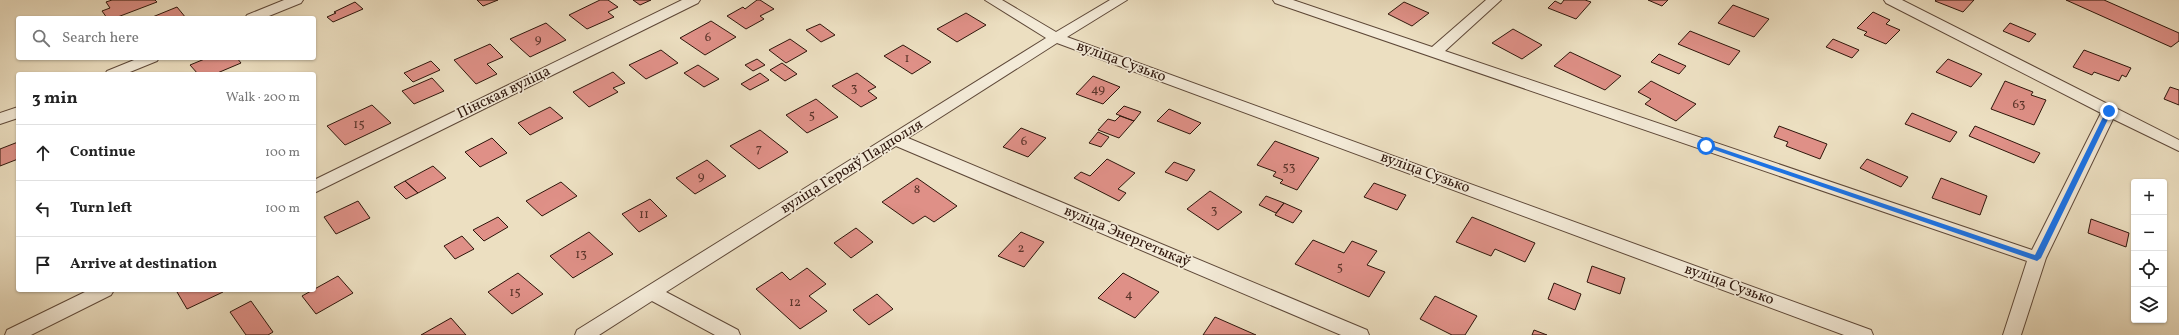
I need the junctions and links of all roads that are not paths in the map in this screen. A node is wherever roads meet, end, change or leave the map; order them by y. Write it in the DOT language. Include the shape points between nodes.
graph roads {
  1 [pos="296,0"];
  2 [pos="693,0"];
  3 [pos="992,0"];
  4 [pos="1120,0"];
  5 [pos="1280,0"];
  6 [pos="1494,0"];
  7 [pos="1891,0"];
  8 [pos="257,16"];
  9 [pos="1056,38"];
  10 [pos="1434,53"];
  11 [pos="147,60"];
  12 [pos="117,72"];
  13 [pos="2109,111"];
  14 [pos="16,113"];
  15 [pos="0,119"];
  16 [pos="895,139"];
  17 [pos="2179,146"];
  18 [pos="316,186"];
  19 [pos="2037,258"];
  20 [pos="101,292"];
  21 [pos="653,293"];
  22 [pos="14,335"];
  23 [pos="584,335"];
  24 [pos="731,335"];
  25 [pos="1360,335"];
  26 [pos="1864,335"];
  27 [pos="2012,335"];
  1 -- 8 [label="street"];
  2 -- 18 [label="street, Пінская вуліца"];
  3 -- 9 [label="street, вуліца Сузько"];
  4 -- 9 [label="street, вуліца Герояў Падполля"];
  5 -- 10 [label="street"];
  6 -- 10 [label="street"];
  7 -- 13 [label="street"];
  9 -- 16 [label="street, вуліца Герояў Падполля"];
  9 -- 26 [label="street, вуліца Сузько"];
  10 -- 19 [label="street"];
  11 -- 12 [label="street"];
  13 -- 17 [label="street"];
  13 -- 19 [label="street"];
  14 -- 15 [label="street"];
  16 -- 21 [label="street, вуліца Герояў Падполля"];
  16 -- 25 [label="street, вуліца Энергетыкаў"];
  19 -- 27 [label="street"];
  20 -- 22 [label="street"];
  21 -- 23 [label="street, вуліца Герояў Падполля"];
  21 -- 24 [label="street"];
}
